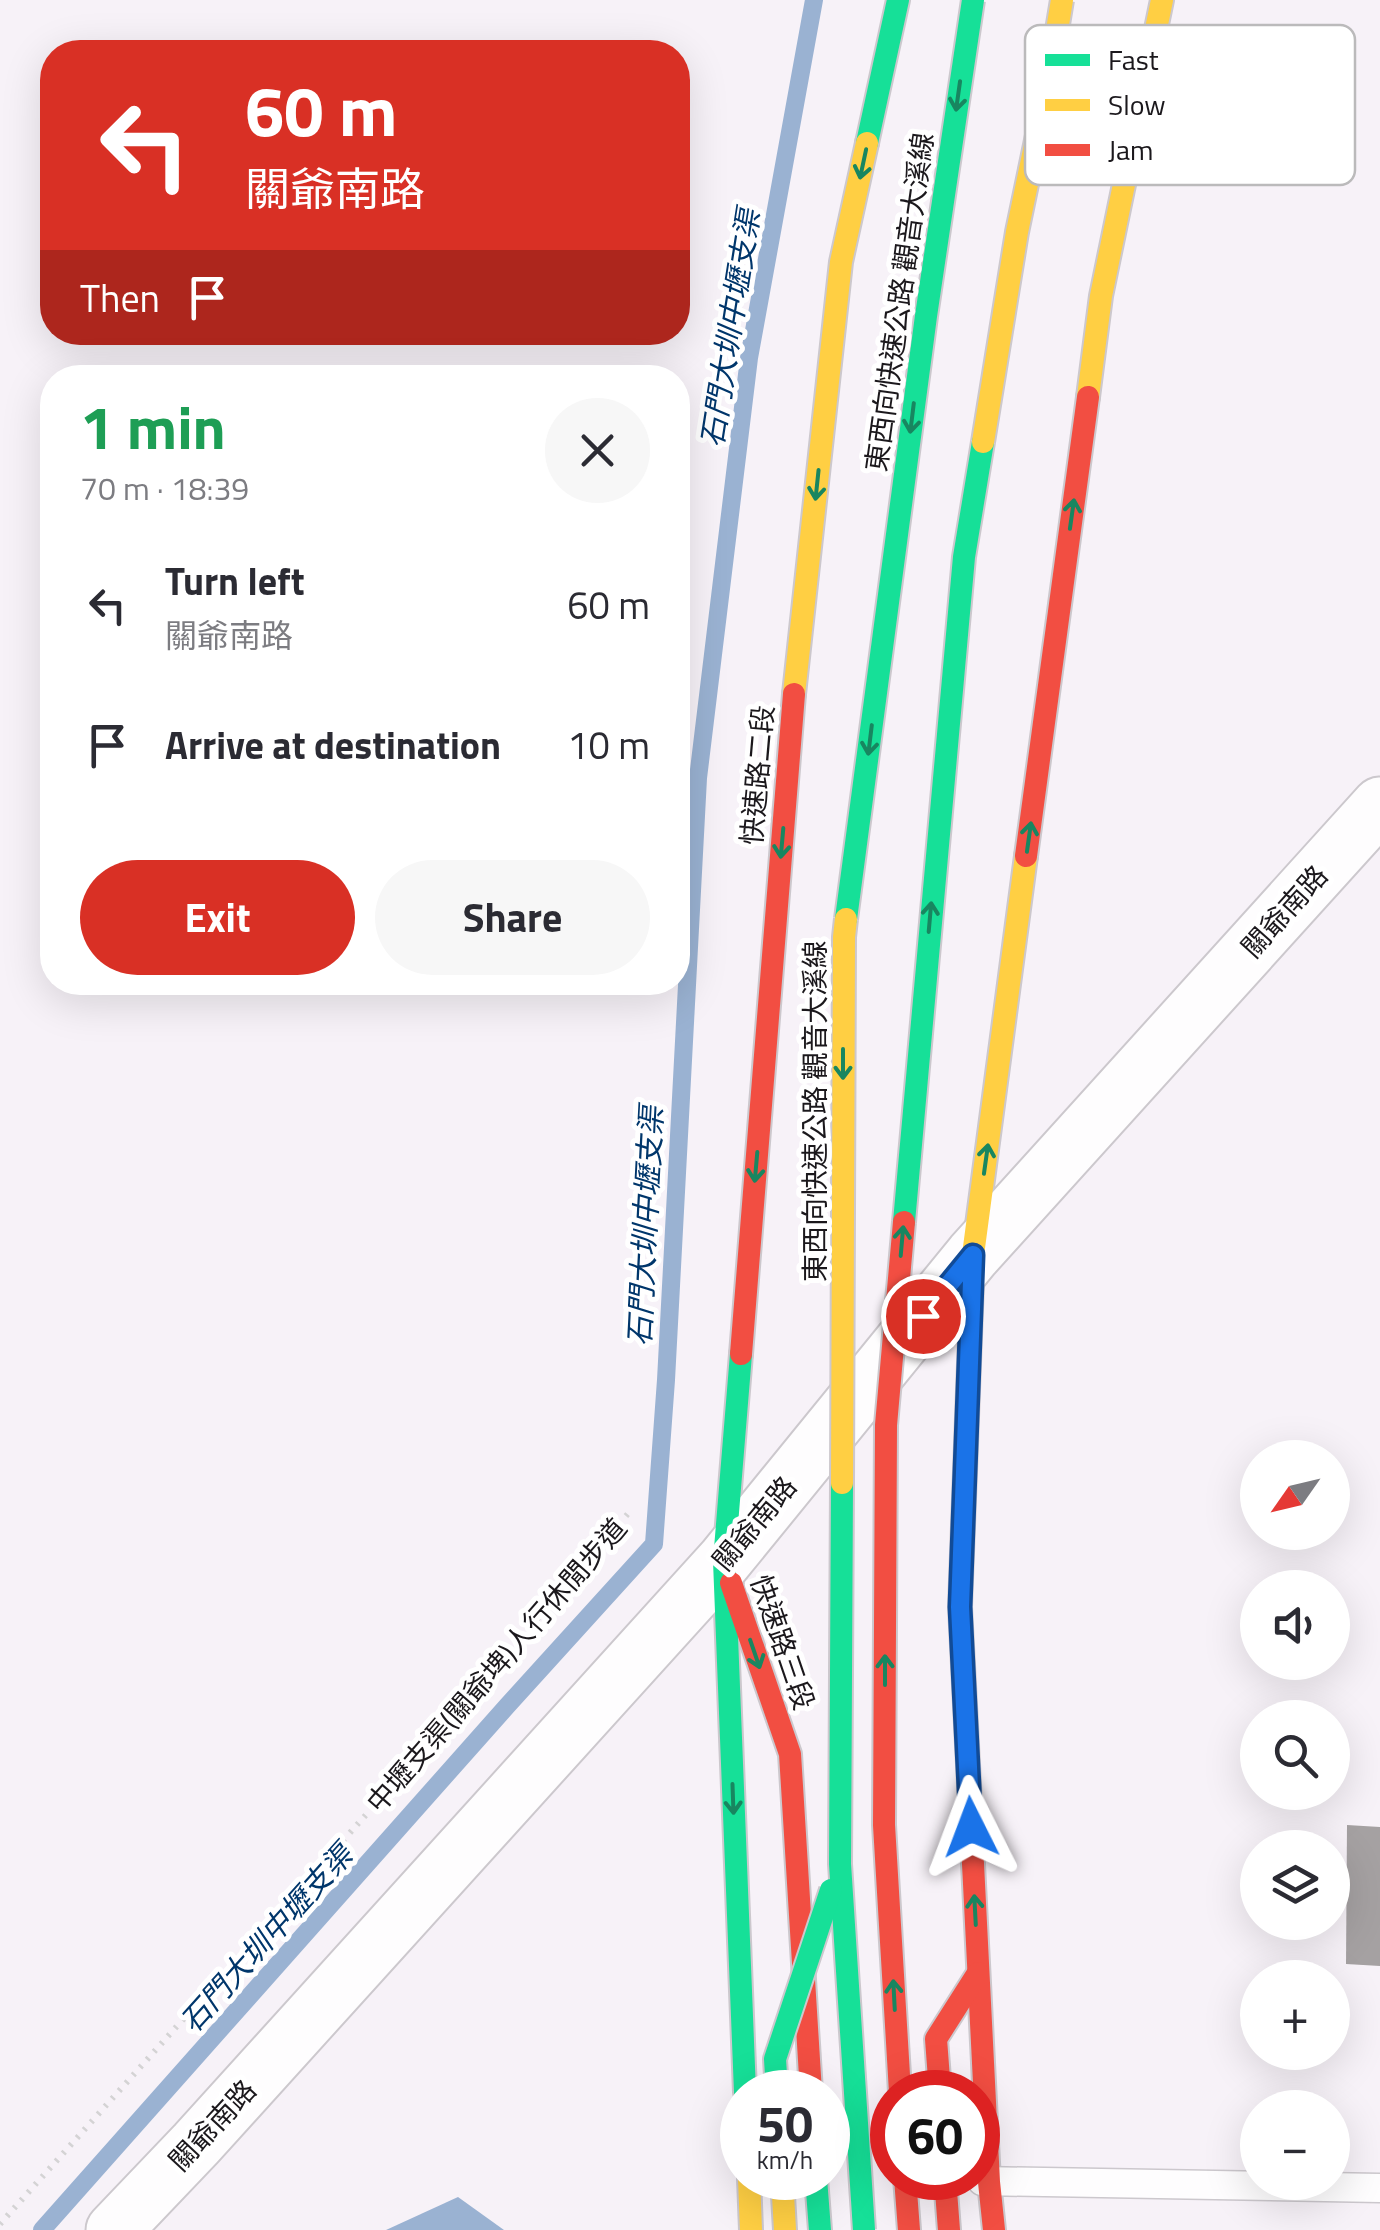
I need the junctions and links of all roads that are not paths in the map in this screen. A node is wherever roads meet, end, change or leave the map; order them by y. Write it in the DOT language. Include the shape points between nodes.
graph roads {
  1 [pos="898,0"];
  2 [pos="972,0"];
  3 [pos="1062,0"];
  4 [pos="1162,0"];
  5 [pos="1058,25"];
  6 [pos="1157,25"];
  7 [pos="1027,185"];
  8 [pos="1124,185"];
  9 [pos="1380,804"];
  10 [pos="973,1255"];
  11 [pos="724,1561"];
  12 [pos="840,1864"];
  13 [pos="978,1974"];
  14 [pos="744,2070"];
  15 [pos="776,2070"];
  16 [pos="810,2070"];
  17 [pos="899,2070"];
  18 [pos="938,2070"];
  19 [pos="983,2070"];
  20 [pos="1000,2182"];
  21 [pos="1380,2188"];
  22 [pos="749,2200"];
  23 [pos="783,2200"];
  24 [pos="818,2200"];
  25 [pos="905,2200"];
  26 [pos="947,2200"];
  27 [pos="991,2200"];
  28 [pos="114,2230"];
  29 [pos="751,2230"];
  30 [pos="785,2230"];
  31 [pos="820,2230"];
  32 [pos="864,2230"];
  33 [pos="911,2230"];
  34 [pos="948,2230"];
  35 [pos="994,2230"];
  1 -- 11 [label="main road, 快速路二段, one-way" via="835,319 794,700"];
  2 -- 12 [label="main road, 東西向快速公路 觀音大溪線, one-way, bridge" via="844,937"];
  5 -- 3 [label="main road, one-way, bridge"];
  6 -- 4 [label="main road, one-way"];
  17 -- 7 [label="main road, one-way, bridge" via="884,1825 886,1425 964,557"];
  10 -- 8 [label="main road, one-way" via="1101,296"];
  9 -- 10 [label="street, 關爺南路"];
  10 -- 11 [label="street, 關爺南路"];
  13 -- 10 [label="main road, one-way" via="960,1607"];
  11 -- 14 [label="main road, 快速路三段, one-way"];
  11 -- 16 [label="main road, 快速路三段, one-way" via="790,1754"];
  11 -- 28 [label="street, 關爺南路"];
  12 -- 15 [label="main road, bridge"];
  12 -- 32 [label="main road, 東西向快速公路 觀音大溪線, bridge"];
  13 -- 18 [label="main road" via="936,2038"];
  13 -- 19 [label="main road"];
  20 -- 21 [label="lane"];
  22 -- 29 [label="main road"];
  23 -- 30 [label="main road"];
  24 -- 31 [label="main road"];
  25 -- 33 [label="main road"];
  26 -- 34 [label="main road"];
  27 -- 35 [label="main road"];
}
